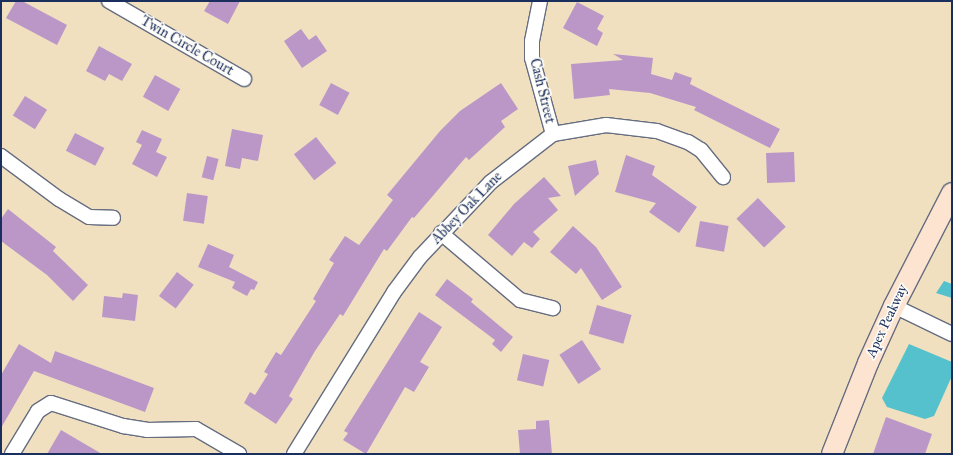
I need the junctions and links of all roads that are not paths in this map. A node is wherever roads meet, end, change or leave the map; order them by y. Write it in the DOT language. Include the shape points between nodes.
graph roads {
  1 [pos="109,1"];
  2 [pos="540,1"];
  3 [pos="244,79"];
  4 [pos="553,134"];
  5 [pos="1,156"];
  6 [pos="723,177"];
  7 [pos="952,193"];
  8 [pos="113,218"];
  9 [pos="441,233"];
  10 [pos="894,306"];
  11 [pos="553,308"];
  12 [pos="952,334"];
  13 [pos="12,454"];
  14 [pos="239,454"];
  15 [pos="294,454"];
  16 [pos="832,454"];
  1 -- 3 [label="street, Twin Circle Court"];
  2 -- 4 [label="street, Cash Street" via="532,41 532,58"];
  4 -- 6 [label="street, Abbey Oak Lane" via="606,125 657,131 688,142 701,150"];
  4 -- 9 [label="street, Abbey Oak Lane" via="496,178"];
  5 -- 8 [label="street" via="59,199 89,217"];
  7 -- 10 [label="main road, Apex Peakway"];
  9 -- 11 [label="street" via="520,300"];
  9 -- 15 [label="street, Abbey Oak Lane" via="394,292"];
  10 -- 12 [label="street"];
  10 -- 16 [label="main road, Apex Peakway"];
  13 -- 14 [label="street" via="38,411 51,403 123,426 147,430 196,429"];
}
